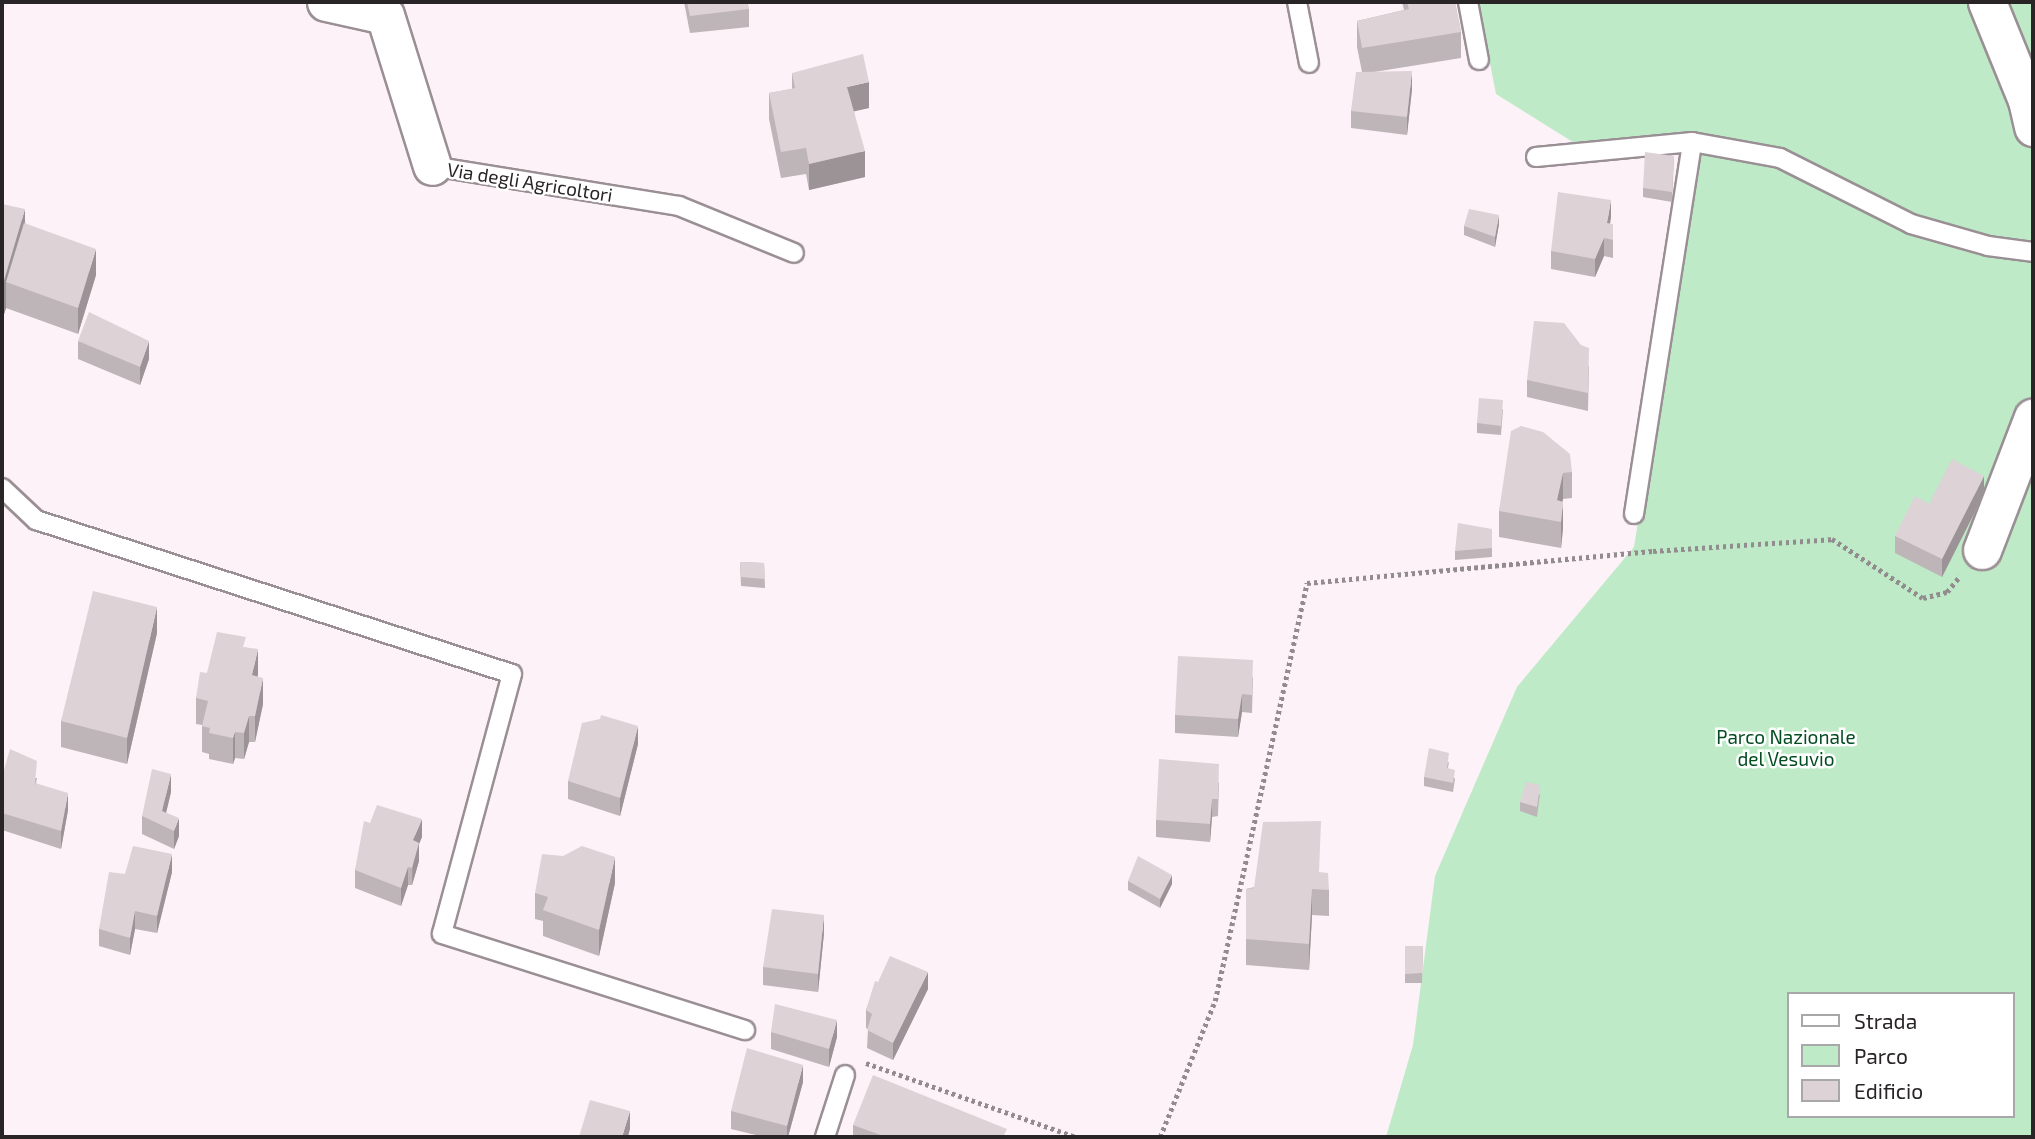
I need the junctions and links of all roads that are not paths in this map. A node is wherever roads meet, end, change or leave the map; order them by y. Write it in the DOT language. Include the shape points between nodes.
graph roads {
  1 [pos="326,2"];
  2 [pos="1297,2"];
  3 [pos="1468,2"];
  4 [pos="1987,2"];
  5 [pos="1479,60"];
  6 [pos="1309,62"];
  7 [pos="2033,127"];
  8 [pos="1692,142"];
  9 [pos="1536,158"];
  10 [pos="432,166"];
  11 [pos="2033,252"];
  12 [pos="794,253"];
  13 [pos="2033,417"];
  14 [pos="2,488"];
  15 [pos="1634,514"];
  16 [pos="1982,551"];
  17 [pos="745,1030"];
  18 [pos="845,1075"];
  19 [pos="825,1137"];
  1 -- 10 [label="street, Via degli Agricoltori" via="385,15"];
  2 -- 6 [label="lane"];
  3 -- 5 [label="lane"];
  4 -- 7 [label="street" via="2027,100"];
  8 -- 9 [label="lane"];
  8 -- 11 [label="lane" via="1780,158 1911,224 1988,246"];
  8 -- 15 [label="lane"];
  10 -- 12 [label="lane, Via degli Agricoltori" via="679,206"];
  13 -- 16 [label="street"];
  14 -- 17 [label="lane" via="36,520 512,674 442,934"];
  18 -- 19 [label="lane"];
}
